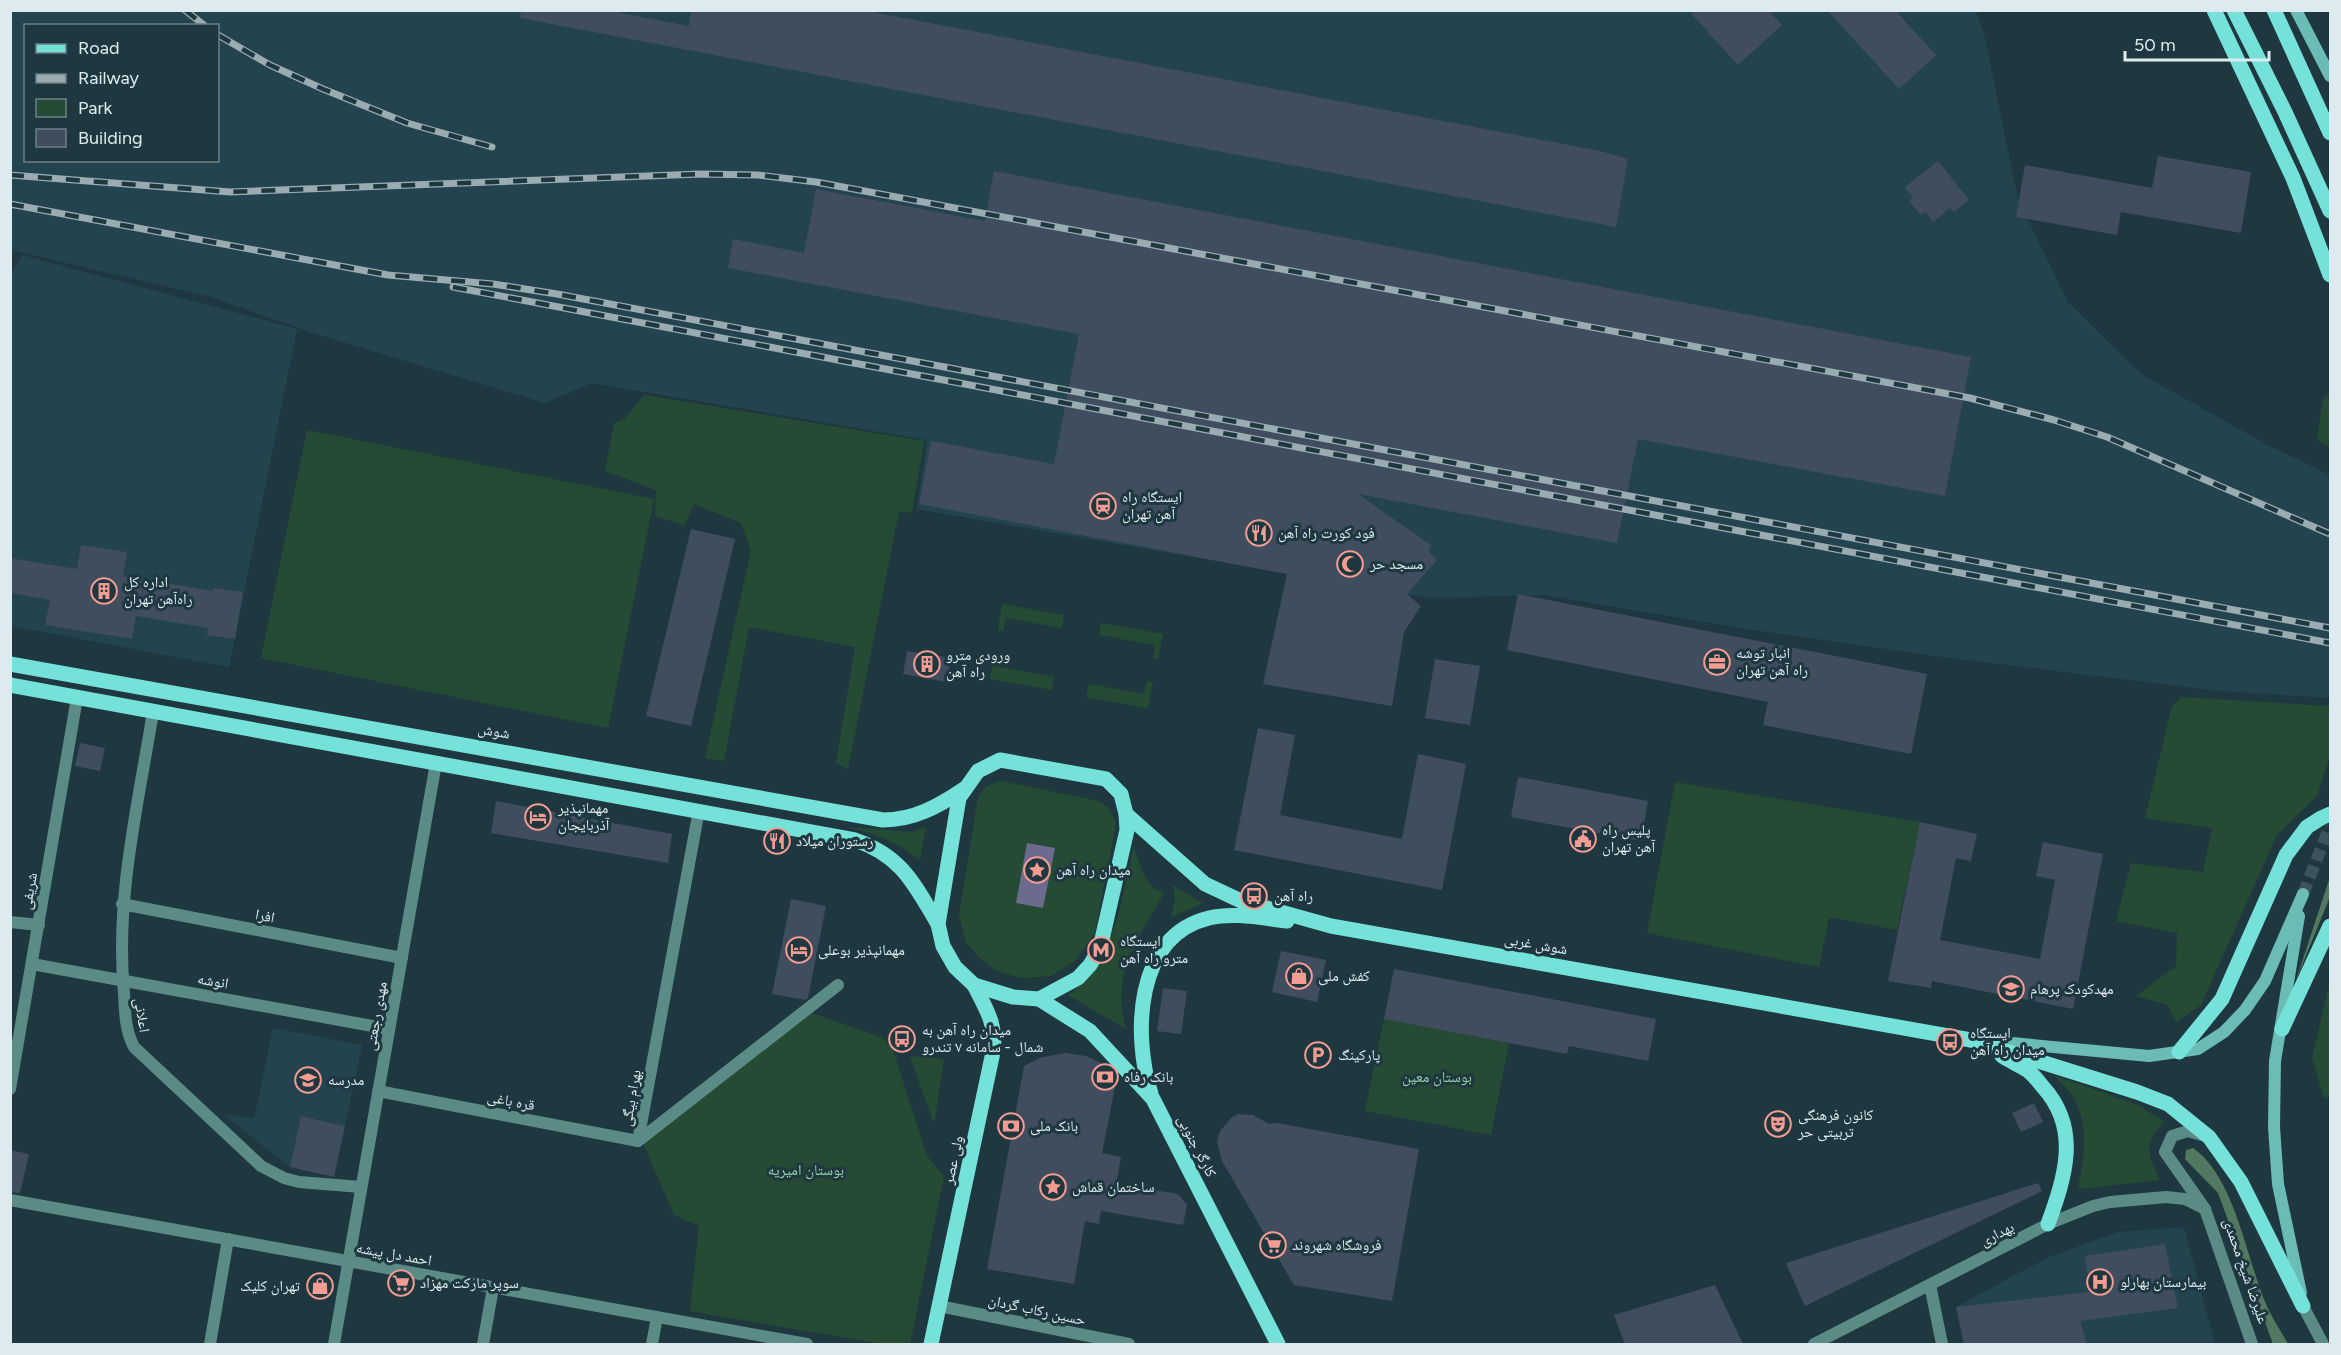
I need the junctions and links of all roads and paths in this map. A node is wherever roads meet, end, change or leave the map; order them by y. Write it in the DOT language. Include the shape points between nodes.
graph roads {
  1 [pos="2214,10"];
  2 [pos="2234,10"];
  3 [pos="2274,10"];
  4 [pos="2296,10"];
  5 [pos="2331,76"];
  6 [pos="2331,133"];
  7 [pos="2331,210"];
  8 [pos="2331,276"];
  9 [pos="10,664"];
  10 [pos="10,686"];
  11 [pos="77,698"];
  12 [pos="153,712"];
  13 [pos="436,763"];
  14 [pos="964,789"];
  15 [pos="699,810"];
  16 [pos="1126,814"];
  17 [pos="2331,814"];
  18 [pos="122,904"];
  19 [pos="10,922"];
  20 [pos="938,924"];
  21 [pos="39,925"];
  22 [pos="1331,926"];
  23 [pos="2331,926"];
  24 [pos="402,958"];
  25 [pos="32,964"];
  26 [pos="122,980"];
  27 [pos="838,985"];
  28 [pos="974,985"];
  29 [pos="1039,999"];
  30 [pos="389,1029"];
  31 [pos="2282,1029"];
  32 [pos="1971,1040"];
  33 [pos="2179,1053"];
  34 [pos="10,1089"];
  35 [pos="378,1092"];
  36 [pos="1153,1099"];
  37 [pos="2209,1137"];
  38 [pos="638,1141"];
  39 [pos="361,1187"];
  40 [pos="10,1200"];
  41 [pos="2205,1209"];
  42 [pos="2048,1224"];
  43 [pos="228,1239"];
  44 [pos="348,1261"];
  45 [pos="1930,1285"];
  46 [pos="494,1288"];
  47 [pos="939,1306"];
  48 [pos="2303,1306"];
  49 [pos="657,1317"];
  50 [pos="210,1344"];
  51 [pos="334,1344"];
  52 [pos="483,1344"];
  53 [pos="652,1344"];
  54 [pos="807,1344"];
  55 [pos="931,1344"];
  56 [pos="1129,1344"];
  57 [pos="1278,1344"];
  58 [pos="1814,1344"];
  59 [pos="1942,1344"];
  60 [pos="2252,1344"];
  61 [pos="2323,1344"];
  1 -- 8 [label="main road" via="2293,178"];
  2 -- 7 [label="main road"];
  3 -- 6 [label="main road"];
  4 -- 5 [label="main road"];
  9 -- 14 [label="main road, شوش" via="883,820 918,814"];
  10 -- 11 [label="main road"];
  11 -- 12 [label="main road"];
  11 -- 21 [label="street, شریفی"];
  12 -- 13 [label="main road"];
  12 -- 18 [label="street, اعلانی"];
  13 -- 15 [label="main road"];
  13 -- 24 [label="street, مهدی رجعتی"];
  14 -- 16 [label="main road" via="988,764 1007,760 1106,779 1121,794"];
  14 -- 20 [label="main road" via="959,798"];
  15 -- 20 [label="main road" via="872,846 910,877"];
  15 -- 38 [label="street, بهرام بیگی"];
  16 -- 22 [label="main road, شوش غربی" via="1205,884 1241,901"];
  16 -- 29 [label="main road" via="1127,830 1100,948 1078,978"];
  17 -- 33 [label="main road" via="2307,827 2286,855 2222,999"];
  18 -- 24 [label="street, افرا"];
  18 -- 26 [label="street, اعلانی"];
  19 -- 21 [label="street"];
  20 -- 28 [label="main road" via="943,946 955,968"];
  21 -- 25 [label="street, شریفی"];
  22 -- 32 [label="main road, شوش غربی"];
  22 -- 36 [label="main road" via="1234,915 1191,925 1180,932 1155,962 1144,998 1143,1056"];
  23 -- 31 [label="main road"];
  24 -- 30 [label="street, مهدی رجعتی"];
  25 -- 26 [label="street, انوشه"];
  25 -- 34 [label="street, شریفی"];
  26 -- 30 [label="street, انوشه"];
  26 -- 39 [label="street, اعلانی" via="128,1034 134,1047 261,1166 299,1182"];
  27 -- 38 [label="street, بهرام بیگی"];
  28 -- 29 [label="main road" via="1013,998"];
  28 -- 47 [label="main road, ولی عصر" via="992,1020 995,1035 991,1071"];
  29 -- 36 [label="main road, کارگر جنوبی" via="1090,1031"];
  30 -- 35 [label="street, مهدی رجعتی"];
  31 -- 33 [label="main road" via="2303,894 2265,981 2245,1010 2224,1032 2198,1049"];
  31 -- 48 [label="main road" via="2275,1061 2277,1173"];
  32 -- 33 [label="main road" via="2149,1056"];
  32 -- 37 [label="main road" via="2168,1104"];
  32 -- 42 [label="main road" via="2028,1071 2053,1098 2067,1145 2066,1170"];
  35 -- 38 [label="street, قره باغی"];
  35 -- 39 [label="street, مهدی رجعتی"];
  36 -- 57 [label="main road, کارگر جنوبی"];
  37 -- 41 [label="street, علیرضا شیخ محمدی" via="2188,1131 2172,1136 2165,1152"];
  37 -- 48 [label="main road" via="2241,1182"];
  39 -- 44 [label="street, مهدی رجعتی"];
  40 -- 43 [label="street, احمد دل پیشه"];
  41 -- 42 [label="street, بهداری" via="2185,1199 2166,1197 2110,1202"];
  41 -- 60 [label="street, علیرضا شیخ محمدی"];
  42 -- 45 [label="street, بهداری"];
  43 -- 44 [label="street, احمد دل پیشه"];
  43 -- 50 [label="street"];
  44 -- 46 [label="street, احمد دل پیشه"];
  44 -- 51 [label="street, مهدی رجعتی"];
  45 -- 58 [label="street, بهداری"];
  45 -- 59 [label="street"];
  46 -- 49 [label="street, احمد دل پیشه"];
  46 -- 52 [label="street"];
  47 -- 55 [label="main road, ولی عصر"];
  47 -- 56 [label="street, حسین رکاب‌ گردان"];
  48 -- 61 [label="street"];
  49 -- 53 [label="street"];
  49 -- 54 [label="street, احمد دل پیشه"];
}
